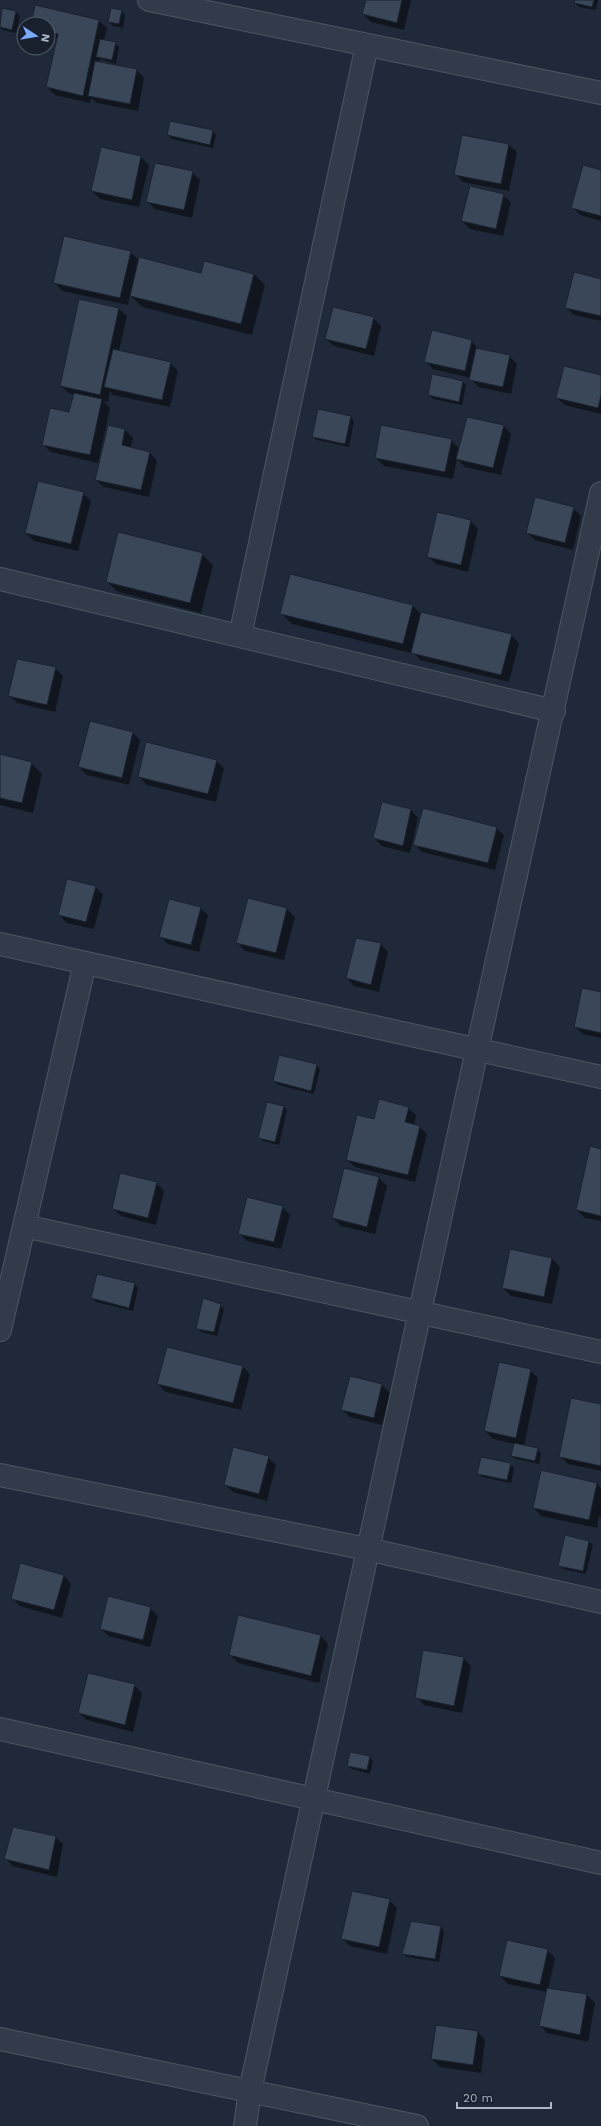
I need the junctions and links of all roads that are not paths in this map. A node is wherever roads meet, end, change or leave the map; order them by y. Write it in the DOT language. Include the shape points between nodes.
graph roads {
  1 [pos="149,0"];
  2 [pos="366,45"];
  3 [pos="601,93"];
  4 [pos="601,493"];
  5 [pos="0,579"];
  6 [pos="240,636"];
  7 [pos="554,711"];
  8 [pos="0,944"];
  9 [pos="85,963"];
  10 [pos="477,1050"];
  11 [pos="601,1077"];
  12 [pos="24,1226"];
  13 [pos="419,1312"];
  14 [pos="0,1330"];
  15 [pos="601,1352"];
  16 [pos="0,1475"];
  17 [pos="368,1549"];
  18 [pos="601,1602"];
  19 [pos="0,1729"];
  20 [pos="313,1800"];
  21 [pos="601,1864"];
  22 [pos="0,2039"];
  23 [pos="250,2091"];
  24 [pos="245,2126"];
  25 [pos="417,2126"];
  1 -- 2 [label="street"];
  2 -- 3 [label="street"];
  2 -- 6 [label="street"];
  4 -- 7 [label="street"];
  5 -- 6 [label="street"];
  6 -- 7 [label="street"];
  7 -- 10 [label="street"];
  8 -- 9 [label="street"];
  9 -- 10 [label="street"];
  9 -- 12 [label="street"];
  10 -- 11 [label="street"];
  10 -- 13 [label="street"];
  12 -- 13 [label="street"];
  12 -- 14 [label="street"];
  13 -- 15 [label="street"];
  13 -- 17 [label="street"];
  16 -- 17 [label="street"];
  17 -- 18 [label="street"];
  17 -- 20 [label="street"];
  19 -- 20 [label="street"];
  20 -- 21 [label="street"];
  20 -- 23 [label="street"];
  22 -- 23 [label="street"];
  23 -- 24 [label="street"];
  23 -- 25 [label="street"];
}
